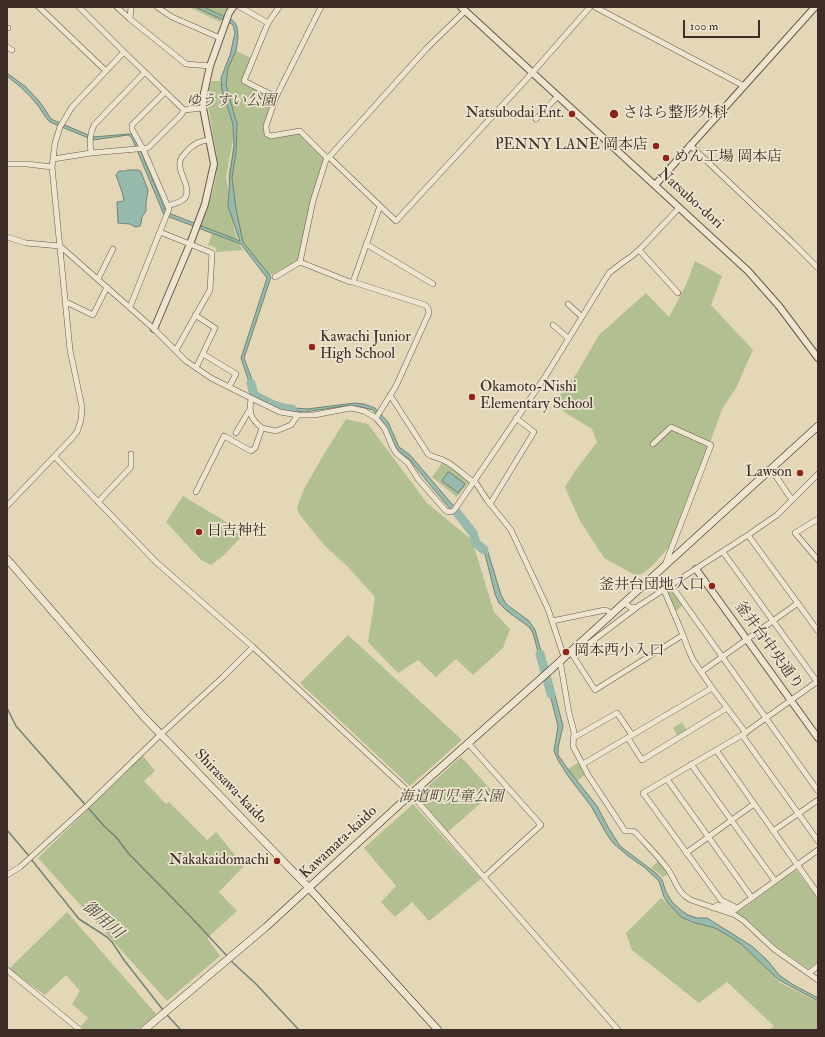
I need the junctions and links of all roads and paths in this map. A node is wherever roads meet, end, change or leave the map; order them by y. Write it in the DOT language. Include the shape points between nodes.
graph roads {
  1 [pos="40,7"];
  2 [pos="79,7"];
  3 [pos="131,7"];
  4 [pos="157,7"];
  5 [pos="233,7"];
  6 [pos="240,7"];
  7 [pos="279,7"];
  8 [pos="321,7"];
  9 [pos="590,7"];
  10 [pos="595,7"];
  11 [pos="815,7"];
  12 [pos="120,8"];
  13 [pos="463,9"];
  14 [pos="130,19"];
  15 [pos="268,23"];
  16 [pos="220,38"];
  17 [pos="7,47"];
  18 [pos="12,50"];
  19 [pos="124,52"];
  20 [pos="210,66"];
  21 [pos="106,71"];
  22 [pos="145,72"];
  23 [pos="533,72"];
  24 [pos="744,86"];
  25 [pos="165,92"];
  26 [pos="558,96"];
  27 [pos="276,97"];
  28 [pos="203,108"];
  29 [pos="184,110"];
  30 [pos="536,119"];
  31 [pos="209,140"];
  32 [pos="690,145"];
  33 [pos="140,149"];
  34 [pos="91,153"];
  35 [pos="328,157"];
  36 [pos="53,159"];
  37 [pos="7,164"];
  38 [pos="52,166"];
  39 [pos="655,185"];
  40 [pos="168,206"];
  41 [pos="380,206"];
  42 [pos="679,208"];
  43 [pos="160,232"];
  44 [pos="7,237"];
  45 [pos="190,244"];
  46 [pos="366,244"];
  47 [pos="60,246"];
  48 [pos="113,249"];
  49 [pos="639,250"];
  50 [pos="300,262"];
  51 [pos="818,268"];
  52 [pos="275,277"];
  53 [pos="98,279"];
  54 [pos="353,282"];
  55 [pos="433,284"];
  56 [pos="107,287"];
  57 [pos="678,294"];
  58 [pos="66,302"];
  59 [pos="568,304"];
  60 [pos="130,307"];
  61 [pos="196,316"];
  62 [pos="582,316"];
  63 [pos="553,324"];
  64 [pos="154,329"];
  65 [pos="568,338"];
  66 [pos="176,350"];
  67 [pos="203,354"];
  68 [pos="818,358"];
  69 [pos="196,368"];
  70 [pos="229,387"];
  71 [pos="390,395"];
  72 [pos="251,398"];
  73 [pos="250,409"];
  74 [pos="298,415"];
  75 [pos="378,416"];
  76 [pos="516,418"];
  77 [pos="818,426"];
  78 [pos="262,428"];
  79 [pos="236,433"];
  80 [pos="653,444"];
  81 [pos="131,454"];
  82 [pos="55,457"];
  83 [pos="771,469"];
  84 [pos="818,474"];
  85 [pos="474,481"];
  86 [pos="196,492"];
  87 [pos="792,500"];
  88 [pos="98,502"];
  89 [pos="490,504"];
  90 [pos="7,506"];
  91 [pos="818,519"];
  92 [pos="748,535"];
  93 [pos="723,552"];
  94 [pos="7,559"];
  95 [pos="818,560"];
  96 [pos="664,566"];
  97 [pos="696,569"];
  98 [pos="671,585"];
  99 [pos="664,590"];
  100 [pos="624,602"];
  101 [pos="798,603"];
  102 [pos="637,607"];
  103 [pos="611,614"];
  104 [pos="552,621"];
  105 [pos="773,621"];
  106 [pos="818,631"];
  107 [pos="683,635"];
  108 [pos="747,639"];
  109 [pos="580,642"];
  110 [pos="253,647"];
  111 [pos="565,656"];
  112 [pos="722,657"];
  113 [pos="701,672"];
  114 [pos="818,682"];
  115 [pos="712,688"];
  116 [pos="791,701"];
  117 [pos="727,708"];
  118 [pos="766,718"];
  119 [pos="161,734"];
  120 [pos="744,734"];
  121 [pos="630,736"];
  122 [pos="573,738"];
  123 [pos="818,738"];
  124 [pos="468,744"];
  125 [pos="716,750"];
  126 [pos="583,764"];
  127 [pos="692,764"];
  128 [pos="667,779"];
  129 [pos="818,791"];
  130 [pos="411,794"];
  131 [pos="818,800"];
  132 [pos="754,804"];
  133 [pos="798,813"];
  134 [pos="731,820"];
  135 [pos="773,831"];
  136 [pos="708,837"];
  137 [pos="818,841"];
  138 [pos="818,850"];
  139 [pos="686,853"];
  140 [pos="797,865"];
  141 [pos="7,875"];
  142 [pos="484,877"];
  143 [pos="775,881"];
  144 [pos="309,888"];
  145 [pos="818,894"];
  146 [pos="752,898"];
  147 [pos="713,908"];
  148 [pos="737,908"];
  149 [pos="818,966"];
  150 [pos="7,970"];
  151 [pos="809,973"];
  152 [pos="818,980"];
  153 [pos="80,1030"];
  154 [pos="144,1030"];
  155 [pos="438,1030"];
  156 [pos="618,1030"];
  1 -- 21 [label="street"];
  2 -- 19 [label="street"];
  3 -- 14 [label="street"];
  4 -- 16 [label="street" via="172,17"];
  5 -- 16 [label="street"];
  6 -- 15 [label="street"];
  7 -- 15 [label="street"];
  8 -- 27 [label="street"];
  9 -- 23 [label="street"];
  10 -- 24 [label="street"];
  11 -- 24 [label="street"];
  12 -- 14 [label="street"];
  13 -- 23 [label="street, Natsubo-dori"];
  13 -- 35 [label="street"];
  14 -- 20 [label="street" via="186,64"];
  15 -- 27 [label="street" via="244,81"];
  16 -- 20 [label="street"];
  17 -- 18 [label="street"];
  19 -- 21 [label="street"];
  19 -- 22 [label="street"];
  20 -- 28 [label="street"];
  21 -- 36 [label="street" via="72,106 61,125"];
  22 -- 25 [label="street"];
  22 -- 34 [label="street" via="94,125 90,137"];
  23 -- 26 [label="street, Natsubo-dori"];
  23 -- 41 [label="street" via="396,221"];
  24 -- 32 [label="street"];
  25 -- 29 [label="street"];
  25 -- 33 [label="street" via="132,125"];
  26 -- 30 [label="street"];
  26 -- 39 [label="street, Natsubo-dori"];
  27 -- 35 [label="street" via="266,126 268,134 272,136 300,131"];
  28 -- 29 [label="street"];
  28 -- 31 [label="street"];
  29 -- 33 [label="street" via="148,148"];
  31 -- 40 [label="street" via="199,141 184,154 180,168 187,193 183,200"];
  31 -- 45 [label="street" via="214,164 205,204"];
  32 -- 39 [label="street"];
  32 -- 51 [label="street"];
  33 -- 34 [label="street"];
  33 -- 40 [label="street"];
  34 -- 36 [label="street"];
  35 -- 41 [label="street"];
  35 -- 50 [label="street" via="313,201"];
  36 -- 38 [label="street"];
  37 -- 38 [label="street"];
  38 -- 47 [label="street"];
  39 -- 42 [label="street, Natsubo-dori"];
  40 -- 43 [label="street" via="168,214"];
  41 -- 46 [label="street"];
  42 -- 49 [label="street"];
  42 -- 68 [label="street, Natsubo-dori" via="752,275"];
  43 -- 45 [label="street"];
  43 -- 60 [label="street"];
  44 -- 47 [label="street" via="26,243"];
  45 -- 61 [label="street" via="212,253 210,290"];
  45 -- 64 [label="street"];
  46 -- 54 [label="street"];
  46 -- 55 [label="street"];
  47 -- 53 [label="street"];
  47 -- 58 [label="street"];
  48 -- 53 [label="street"];
  49 -- 57 [label="street"];
  49 -- 62 [label="street" via="609,274"];
  50 -- 52 [label="street"];
  50 -- 54 [label="street"];
  53 -- 56 [label="street"];
  54 -- 71 [label="street" via="428,308 429,313"];
  56 -- 58 [label="street" via="93,315"];
  56 -- 60 [label="street"];
  58 -- 82 [label="street" via="70,350 82,407 77,432"];
  59 -- 62 [label="street"];
  60 -- 64 [label="street"];
  61 -- 66 [label="street"];
  61 -- 67 [label="street" via="215,328"];
  62 -- 65 [label="street"];
  63 -- 65 [label="street"];
  64 -- 66 [label="street"];
  65 -- 76 [label="street"];
  66 -- 69 [label="street"];
  67 -- 69 [label="street"];
  67 -- 70 [label="street" via="236,374"];
  69 -- 70 [label="street"];
  70 -- 72 [label="street"];
  71 -- 75 [label="street"];
  71 -- 85 [label="street" via="428,454 447,462"];
  72 -- 73 [label="street"];
  72 -- 74 [label="street" via="280,412"];
  73 -- 78 [label="street" via="251,416"];
  73 -- 79 [label="street"];
  74 -- 75 [label="street" via="314,415 351,408"];
  74 -- 78 [label="street" via="291,425 276,431"];
  75 -- 85 [label="street" via="396,453 408,463 418,479 446,511 454,510"];
  76 -- 85 [label="street"];
  76 -- 89 [label="street" via="534,432"];
  77 -- 83 [label="main road, Kawamata-kaido"];
  78 -- 86 [label="street" via="255,448 251,451 224,436"];
  80 -- 96 [label="street" via="671,427 711,445"];
  81 -- 88 [label="street" via="131,467"];
  82 -- 88 [label="street"];
  82 -- 90 [label="street"];
  83 -- 87 [label="street"];
  83 -- 96 [label="main road, Kawamata-kaido"];
  84 -- 87 [label="street"];
  85 -- 89 [label="street"];
  87 -- 92 [label="street" via="777,515"];
  88 -- 110 [label="street" via="156,562"];
  89 -- 104 [label="street" via="511,530"];
  91 -- 95 [label="street" via="795,533"];
  92 -- 93 [label="street"];
  92 -- 101 [label="street"];
  93 -- 97 [label="street"];
  93 -- 105 [label="street"];
  94 -- 119 [label="main road, Shirasawa-kaido"];
  96 -- 100 [label="main road, Kawamata-kaido"];
  97 -- 98 [label="street"];
  97 -- 108 [label="street, 釜井台中央通り"];
  98 -- 99 [label="street"];
  98 -- 112 [label="street"];
  99 -- 102 [label="street"];
  99 -- 107 [label="street"];
  100 -- 102 [label="street" via="631,608"];
  100 -- 103 [label="main road, Kawamata-kaido"];
  101 -- 105 [label="street"];
  101 -- 106 [label="street"];
  102 -- 109 [label="street" via="587,645"];
  103 -- 104 [label="street" via="605,610"];
  103 -- 109 [label="main road, Kawamata-kaido"];
  104 -- 111 [label="street"];
  105 -- 108 [label="street"];
  105 -- 114 [label="street"];
  107 -- 111 [label="street" via="595,690"];
  107 -- 113 [label="street"];
  108 -- 112 [label="street"];
  108 -- 116 [label="street, 釜井台中央通り"];
  109 -- 111 [label="main road, Kawamata-kaido"];
  110 -- 119 [label="street"];
  110 -- 130 [label="street"];
  111 -- 122 [label="street"];
  111 -- 124 [label="main road, Kawamata-kaido"];
  112 -- 113 [label="street"];
  112 -- 118 [label="street"];
  113 -- 115 [label="street"];
  114 -- 116 [label="street"];
  115 -- 117 [label="street"];
  115 -- 121 [label="street"];
  116 -- 118 [label="street"];
  116 -- 123 [label="street, 釜井台中央通り"];
  117 -- 120 [label="street"];
  117 -- 121 [label="street" via="642,760"];
  118 -- 120 [label="street"];
  118 -- 129 [label="street"];
  119 -- 141 [label="street" via="88,805 20,867"];
  119 -- 144 [label="main road, Shirasawa-kaido"];
  120 -- 125 [label="street"];
  120 -- 133 [label="street"];
  121 -- 122 [label="street" via="617,713"];
  121 -- 126 [label="street"];
  122 -- 126 [label="street" via="572,746"];
  124 -- 130 [label="main road, Kawamata-kaido"];
  124 -- 142 [label="street" via="541,825"];
  125 -- 127 [label="street"];
  125 -- 132 [label="street"];
  126 -- 147 [label="street" via="625,831 636,832 668,869 685,897"];
  127 -- 128 [label="street"];
  127 -- 134 [label="street"];
  128 -- 136 [label="street"];
  128 -- 139 [label="street" via="643,793"];
  130 -- 142 [label="street"];
  130 -- 144 [label="main road, Kawamata-kaido"];
  131 -- 133 [label="street"];
  132 -- 134 [label="street"];
  132 -- 135 [label="street"];
  133 -- 135 [label="street"];
  133 -- 137 [label="street"];
  134 -- 136 [label="street"];
  134 -- 143 [label="street"];
  135 -- 140 [label="street"];
  136 -- 139 [label="street"];
  136 -- 146 [label="street"];
  138 -- 140 [label="street"];
  139 -- 148 [label="street" via="721,900"];
  140 -- 143 [label="street"];
  140 -- 145 [label="street"];
  142 -- 156 [label="street"];
  143 -- 146 [label="street"];
  144 -- 154 [label="main road, Kawamata-kaido"];
  144 -- 155 [label="main road, Shirasawa-kaido"];
  146 -- 148 [label="street"];
  147 -- 148 [label="street" via="718,905 735,910"];
  147 -- 151 [label="street" via="735,915 744,921 774,949"];
  149 -- 151 [label="street"];
  150 -- 153 [label="street"];
  151 -- 152 [label="street"];
}
